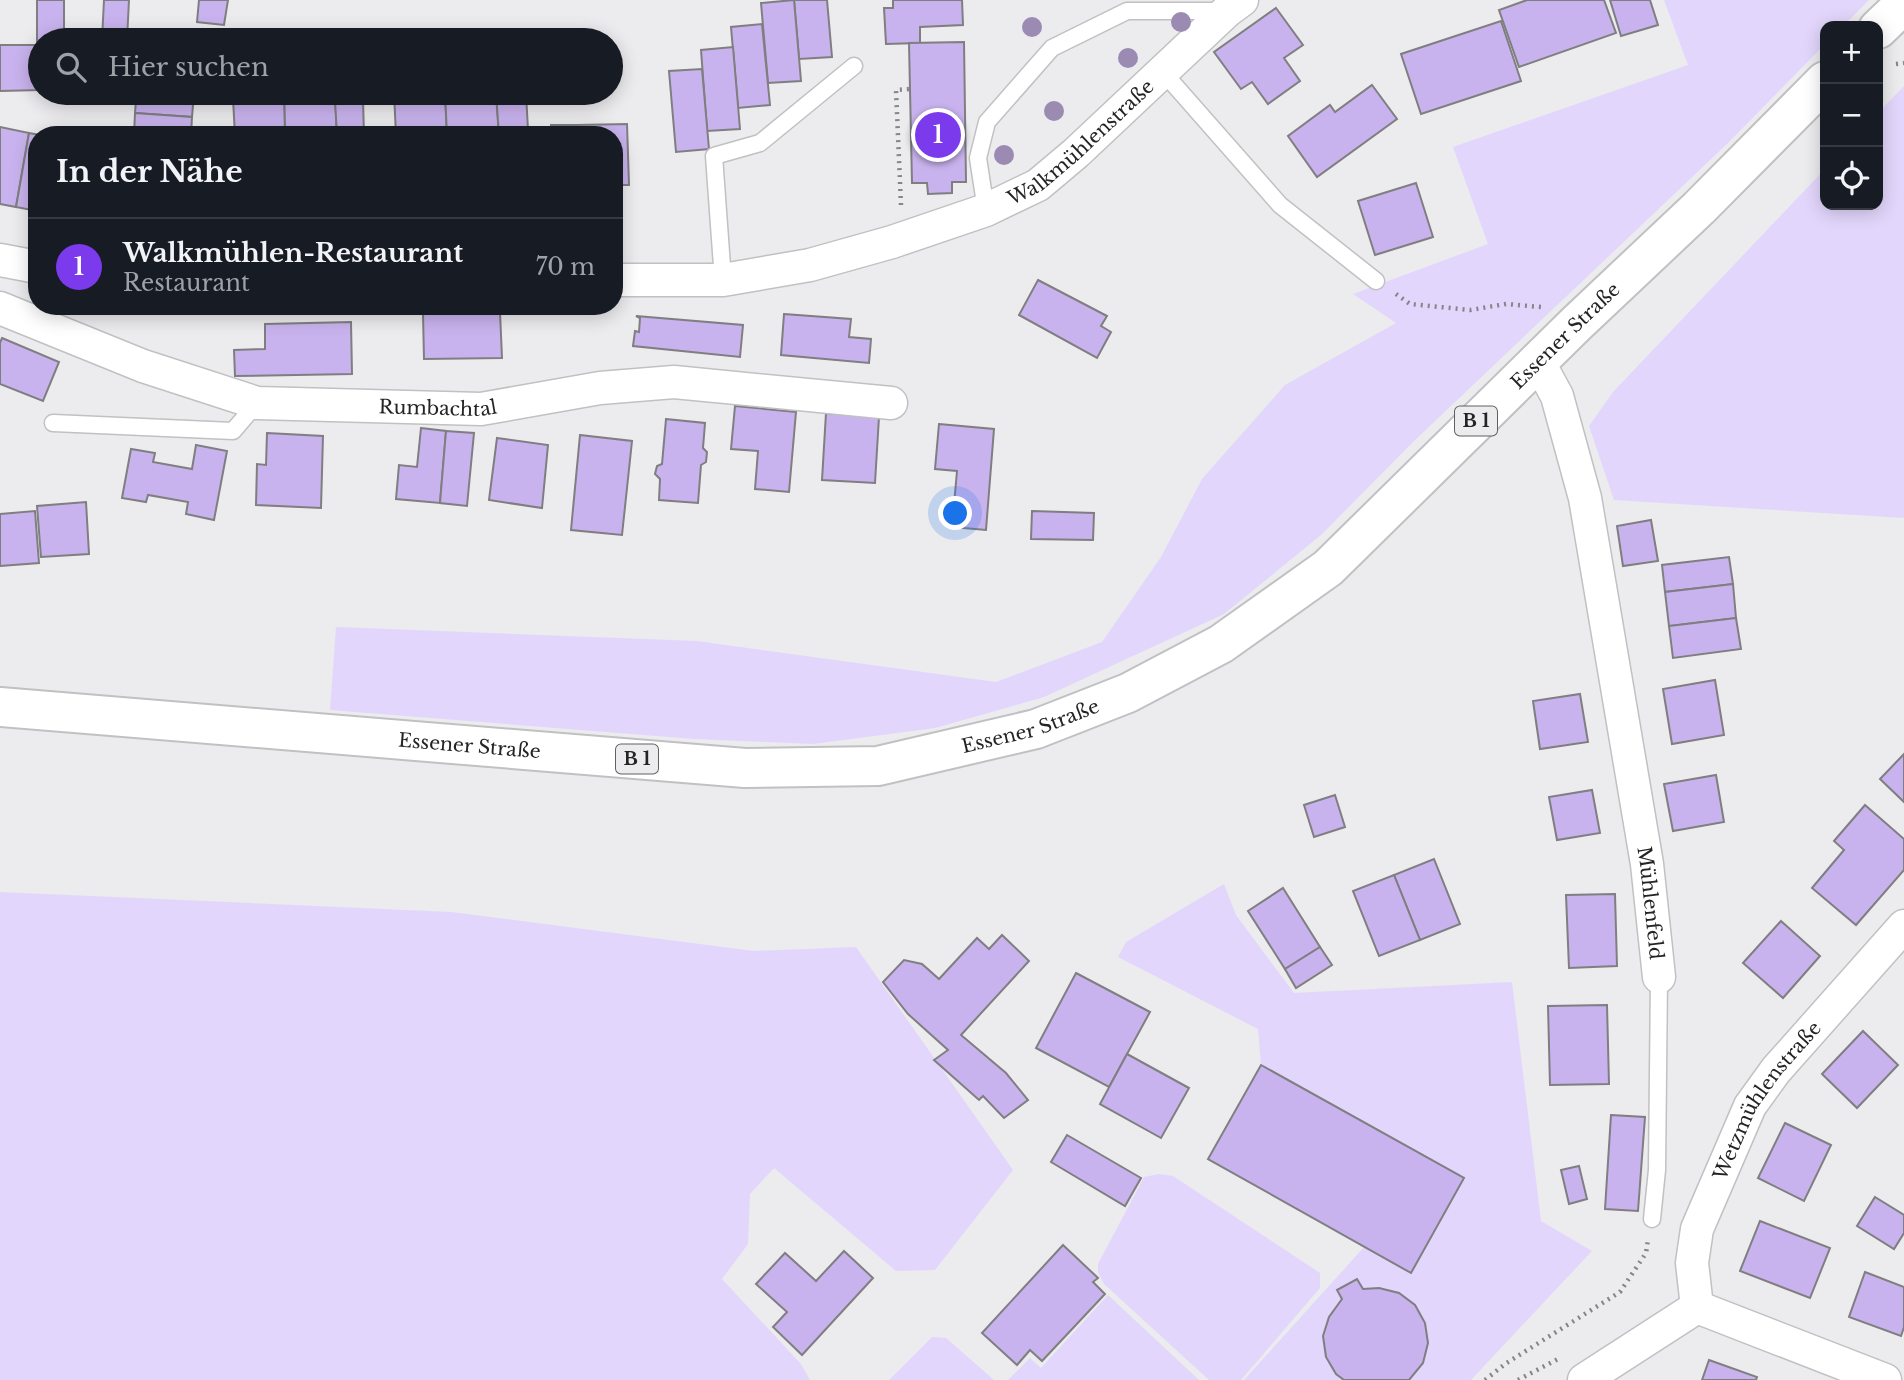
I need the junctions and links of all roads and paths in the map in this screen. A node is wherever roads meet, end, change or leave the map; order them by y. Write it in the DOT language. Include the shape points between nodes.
graph roads {
  1 [pos="1904,4"];
  2 [pos="1234,5"];
  3 [pos="1883,24"];
  4 [pos="1896,64"];
  5 [pos="1904,64"];
  6 [pos="854,66"];
  7 [pos="1163,72"];
  8 [pos="1822,84"];
  9 [pos="910,89"];
  10 [pos="986,210"];
  11 [pos="898,240"];
  12 [pos="0,260"];
  13 [pos="28,265"];
  14 [pos="723,279"];
  15 [pos="623,280"];
  16 [pos="1376,281"];
  17 [pos="0,308"];
  18 [pos="1576,324"];
  19 [pos="1538,361"];
  20 [pos="257,403"];
  21 [pos="891,403"];
  22 [pos="53,423"];
  23 [pos="0,707"];
  24 [pos="1904,926"];
  25 [pos="1659,976"];
  26 [pos="1652,1219"];
  27 [pos="1697,1307"];
  28 [pos="1485,1380"];
  29 [pos="1584,1380"];
  30 [pos="1885,1380"];
  1 -- 3 [label="main road"];
  2 -- 7 [label="street, Walkmühlenstraße"];
  2 -- 10 [label="lane" via="1127,11 1052,48 987,122 978,158"];
  4 -- 5 [label="path"];
  6 -- 14 [label="lane" via="760,143 714,156"];
  7 -- 10 [label="street, Walkmühlenstraße" via="1038,184"];
  7 -- 16 [label="lane" via="1280,205"];
  8 -- 18 [label="main road, Essener Straße / B 1"];
  9 -- 11 [label="path" via="896,90"];
  10 -- 11 [label="street, Walkmühlenstraße"];
  11 -- 14 [label="street" via="810,265"];
  12 -- 13 [label="street"];
  14 -- 15 [label="street"];
  16 -- 18 [label="path" via="1410,304 1470,310 1506,304 1546,308"];
  17 -- 20 [label="street, Rumbachtal" via="143,366"];
  18 -- 19 [label="main road, Essener Straße / B 1"];
  19 -- 23 [label="main road, Essener Straße / B 1" via="1328,568 1221,644 1128,693 1036,729 878,766 745,768"];
  19 -- 25 [label="street, Mühlenfeld" via="1557,396 1586,498 1647,864"];
  20 -- 21 [label="street, Rumbachtal" via="481,410 600,388 674,382"];
  20 -- 22 [label="lane" via="233,431"];
  24 -- 27 [label="street, Wetzmühlenstraße" via="1776,1070 1750,1106 1698,1229 1692,1264"];
  25 -- 26 [label="lane, Mühlenfeld" via="1657,1170"];
  26 -- 28 [label="path" via="1646,1253 1620,1292"];
  27 -- 29 [label="street"];
  27 -- 30 [label="street"];
}
